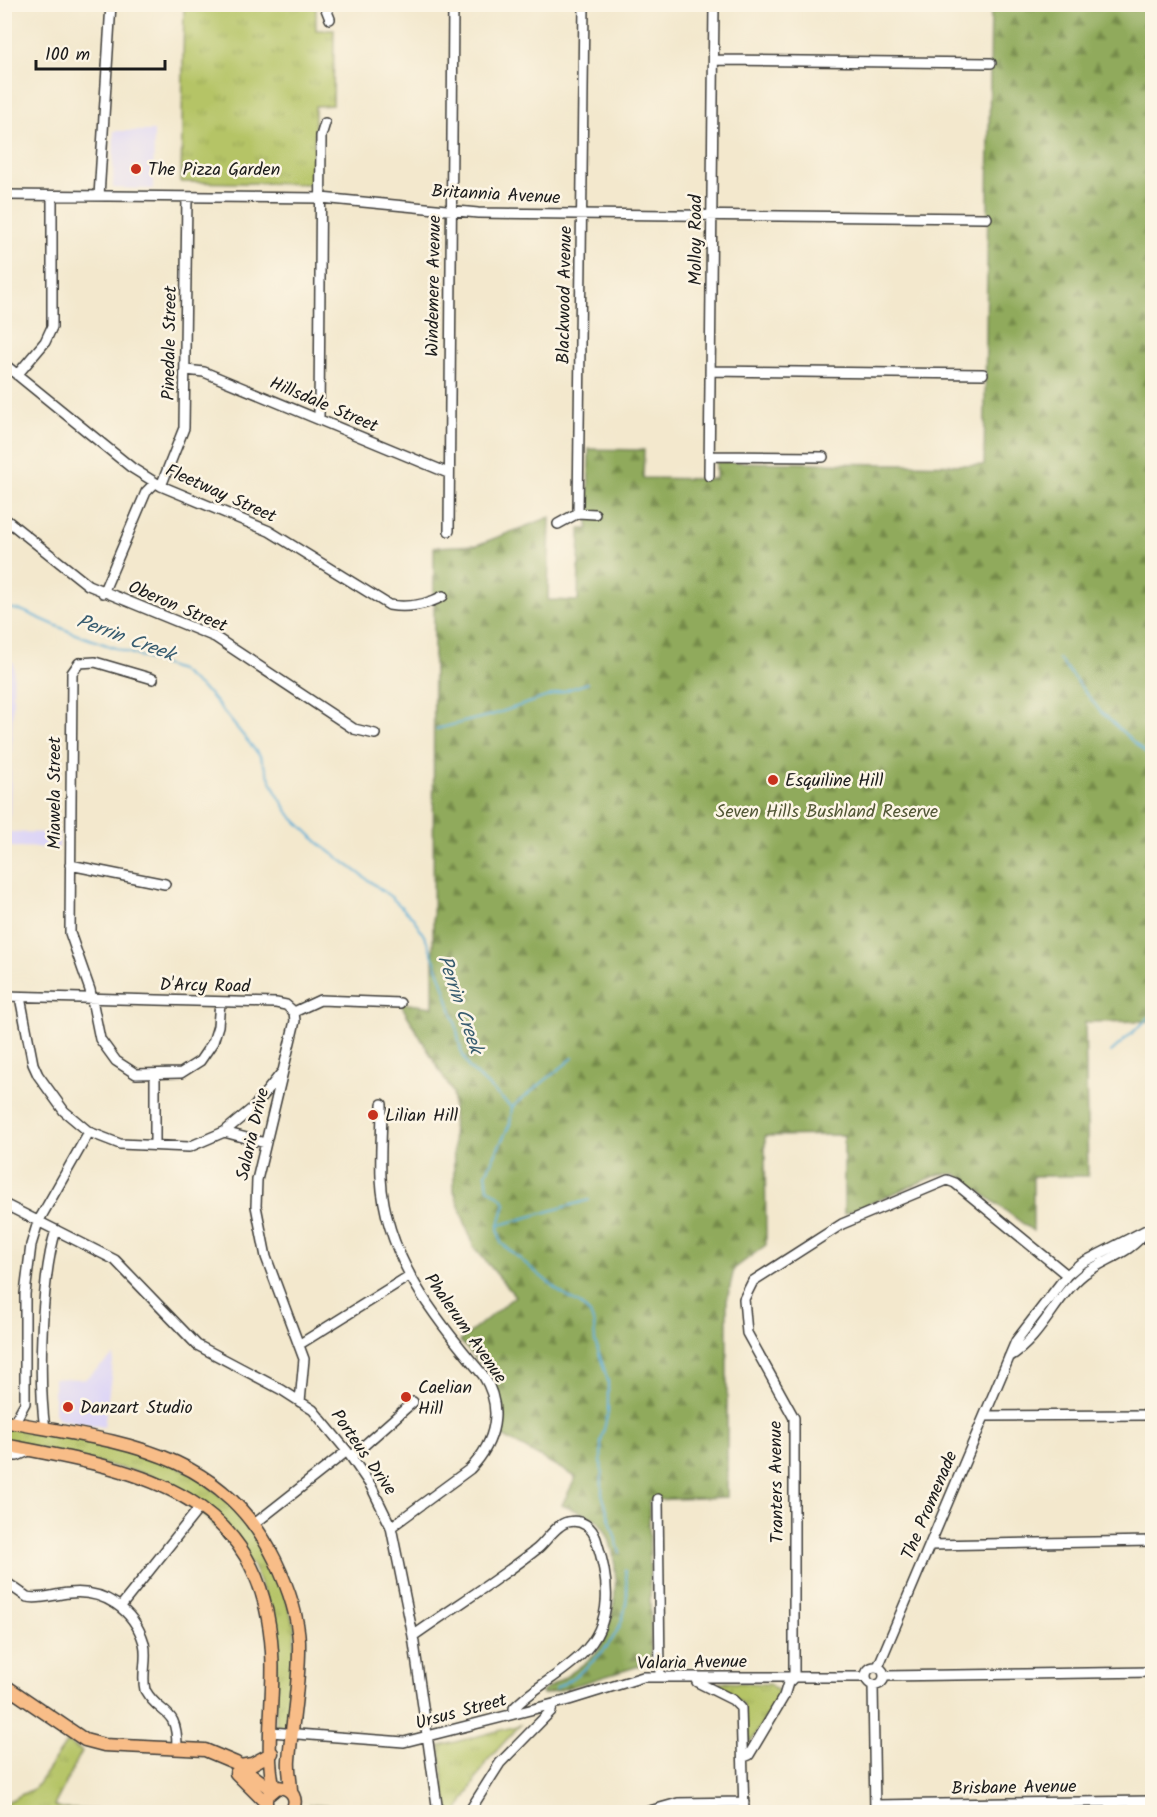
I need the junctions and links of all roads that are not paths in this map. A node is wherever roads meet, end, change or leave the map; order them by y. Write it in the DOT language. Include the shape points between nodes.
graph roads {
  1 [pos="111,4"];
  2 [pos="324,4"];
  3 [pos="453,4"];
  4 [pos="584,4"];
  5 [pos="714,4"];
  6 [pos="330,19"];
  7 [pos="714,60"];
  8 [pos="991,63"];
  9 [pos="325,123"];
  10 [pos="4,195"];
  11 [pos="52,196"];
  12 [pos="99,196"];
  13 [pos="187,197"];
  14 [pos="321,198"];
  15 [pos="451,210"];
  16 [pos="581,214"];
  17 [pos="711,216"];
  18 [pos="987,218"];
  19 [pos="4,364"];
  20 [pos="186,370"];
  21 [pos="710,371"];
  22 [pos="982,374"];
  23 [pos="17,375"];
  24 [pos="319,419"];
  25 [pos="709,456"];
  26 [pos="823,457"];
  27 [pos="448,473"];
  28 [pos="709,476"];
  29 [pos="158,484"];
  30 [pos="578,513"];
  31 [pos="595,514"];
  32 [pos="4,518"];
  33 [pos="558,524"];
  34 [pos="449,531"];
  35 [pos="103,593"];
  36 [pos="443,596"];
  37 [pos="153,679"];
  38 [pos="375,734"];
  39 [pos="70,865"];
  40 [pos="165,884"];
  41 [pos="4,996"];
  42 [pos="20,997"];
  43 [pos="92,999"];
  44 [pos="220,1002"];
  45 [pos="400,1003"];
  46 [pos="294,1012"];
  47 [pos="285,1069"];
  48 [pos="155,1076"];
  49 [pos="382,1104"];
  50 [pos="90,1132"];
  51 [pos="225,1132"];
  52 [pos="265,1143"];
  53 [pos="155,1145"];
  54 [pos="4,1204"];
  55 [pos="38,1222"];
  56 [pos="1149,1228"];
  57 [pos="56,1230"];
  58 [pos="1067,1275"];
  59 [pos="409,1276"];
  60 [pos="300,1344"];
  61 [pos="1009,1357"];
  62 [pos="300,1402"];
  63 [pos="412,1402"];
  64 [pos="1152,1415"];
  65 [pos="985,1416"];
  66 [pos="9,1422"];
  67 [pos="45,1429"];
  68 [pos="4,1445"];
  69 [pos="31,1450"];
  70 [pos="349,1454"];
  71 [pos="4,1456"];
  72 [pos="658,1499"];
  73 [pos="200,1508"];
  74 [pos="253,1525"];
  75 [pos="391,1527"];
  76 [pos="1152,1541"];
  77 [pos="930,1545"];
  78 [pos="4,1581"];
  79 [pos="120,1606"];
  80 [pos="413,1636"];
  81 [pos="878,1667"];
  82 [pos="1152,1672"];
  83 [pos="660,1676"];
  84 [pos="885,1676"];
  85 [pos="695,1677"];
  86 [pos="794,1677"];
  87 [pos="866,1677"];
  88 [pos="4,1685"];
  89 [pos="873,1685"];
  90 [pos="552,1705"];
  91 [pos="513,1714"];
  92 [pos="271,1732"];
  93 [pos="293,1735"];
  94 [pos="426,1738"];
  95 [pos="177,1747"];
  96 [pos="272,1753"];
  97 [pos="744,1757"];
  98 [pos="226,1760"];
  99 [pos="240,1766"];
  100 [pos="273,1789"];
  101 [pos="292,1802"];
  102 [pos="744,1802"];
  103 [pos="1152,1802"];
  104 [pos="267,1807"];
  105 [pos="875,1809"];
  106 [pos="305,1812"];
  107 [pos="438,1812"];
  108 [pos="469,1812"];
  109 [pos="646,1812"];
  110 [pos="744,1812"];
  1 -- 12 [label="street"];
  2 -- 6 [label="street"];
  3 -- 15 [label="street, Windemere Avenue"];
  4 -- 16 [label="street, Blackwood Avenue"];
  5 -- 7 [label="street, Molloy Road"];
  7 -- 8 [label="street"];
  7 -- 17 [label="street, Molloy Road"];
  9 -- 14 [label="street" via="321,136"];
  10 -- 11 [label="street, Britannia Avenue"];
  11 -- 12 [label="street, Britannia Avenue"];
  11 -- 23 [label="street" via="52,327 45,342"];
  12 -- 13 [label="street, Britannia Avenue"];
  13 -- 14 [label="street, Britannia Avenue"];
  13 -- 20 [label="street, Pinedale Street"];
  14 -- 15 [label="street, Britannia Avenue"];
  14 -- 24 [label="street"];
  15 -- 16 [label="street, Britannia Avenue"];
  15 -- 27 [label="street, Windemere Avenue"];
  16 -- 17 [label="street, Britannia Avenue"];
  16 -- 30 [label="street, Blackwood Avenue"];
  17 -- 18 [label="street, Britannia Avenue"];
  17 -- 21 [label="street, Molloy Road"];
  19 -- 23 [label="street, Fleetway Street"];
  20 -- 24 [label="street, Hillsdale Street" via="204,372"];
  20 -- 29 [label="street, Pinedale Street" via="184,428"];
  21 -- 22 [label="street"];
  21 -- 25 [label="street, Molloy Road"];
  23 -- 29 [label="street, Fleetway Street" via="132,468"];
  24 -- 27 [label="street, Hillsdale Street"];
  25 -- 26 [label="street"];
  25 -- 28 [label="street, Molloy Road"];
  27 -- 34 [label="street, Windemere Avenue"];
  29 -- 35 [label="street, Pinedale Street" via="146,492"];
  29 -- 36 [label="street, Fleetway Street" via="269,531 389,604 400,607 432,602"];
  30 -- 31 [label="street"];
  30 -- 33 [label="street"];
  32 -- 35 [label="street, Oberon Street"];
  35 -- 38 [label="street, Oberon Street" via="214,637 354,729"];
  37 -- 39 [label="street, Miawela Street" via="95,662 74,668"];
  39 -- 40 [label="street"];
  39 -- 43 [label="street, Miawela Street" via="70,933"];
  41 -- 42 [label="street, D'Arcy Road"];
  42 -- 43 [label="street, D'Arcy Road"];
  42 -- 50 [label="street" via="38,1075 64,1111"];
  43 -- 44 [label="street, D'Arcy Road"];
  43 -- 48 [label="street, Miawela Street" via="100,1039 116,1061 136,1074"];
  44 -- 46 [label="street, D'Arcy Road" via="276,1003"];
  44 -- 48 [label="street" via="213,1042 200,1061 181,1073"];
  45 -- 46 [label="street" via="320,1000"];
  46 -- 47 [label="street, Salaria Drive"];
  47 -- 51 [label="street" via="248,1114"];
  47 -- 52 [label="street, Salaria Drive"];
  48 -- 53 [label="street"];
  49 -- 59 [label="street, Phalerum Avenue" via="382,1190 392,1234"];
  50 -- 53 [label="street" via="120,1144"];
  50 -- 55 [label="street"];
  51 -- 52 [label="street"];
  51 -- 53 [label="street" via="196,1146"];
  52 -- 60 [label="street, Salaria Drive" via="256,1206 266,1257"];
  54 -- 55 [label="street, Porteus Drive"];
  55 -- 57 [label="street, Porteus Drive"];
  55 -- 66 [label="street" via="25,1294 24,1407"];
  56 -- 58 [label="street, The Promenade" via="1091,1257"];
  56 -- 61 [label="street, The Promenade" via="1138,1243 1074,1283 1022,1349"];
  57 -- 62 [label="street, Porteus Drive" via="104,1252 124,1267 197,1345"];
  57 -- 67 [label="street" via="45,1293"];
  58 -- 61 [label="street, The Promenade" via="1024,1328"];
  58 -- 86 [label="street, Tranters Avenue" via="1002,1219 947,1180 842,1224 753,1281 744,1299 747,1333 794,1418"];
  59 -- 60 [label="street"];
  59 -- 75 [label="street, Phalerum Avenue" via="492,1389 496,1421 488,1446 470,1469"];
  60 -- 62 [label="street, Salaria Drive"];
  61 -- 65 [label="street, The Promenade"];
  62 -- 70 [label="street, Porteus Drive" via="325,1422"];
  63 -- 70 [label="street"];
  64 -- 65 [label="street"];
  65 -- 77 [label="street, The Promenade"];
  66 -- 67 [label="main road"];
  67 -- 74 [label="main road" via="140,1447 173,1460 226,1494"];
  68 -- 69 [label="main road"];
  69 -- 71 [label="street"];
  69 -- 73 [label="main road" via="132,1472 172,1488"];
  70 -- 74 [label="street"];
  70 -- 75 [label="street, Porteus Drive" via="379,1500"];
  72 -- 83 [label="street"];
  73 -- 79 [label="street"];
  73 -- 92 [label="main road" via="241,1552 263,1596 273,1652"];
  74 -- 93 [label="main road" via="280,1570 297,1622 299,1665"];
  75 -- 80 [label="street, Porteus Drive"];
  76 -- 77 [label="street"];
  77 -- 81 [label="street, The Promenade"];
  78 -- 79 [label="street" via="27,1598 83,1592 100,1595"];
  79 -- 95 [label="street" via="144,1644 145,1690 174,1719"];
  80 -- 91 [label="street" via="538,1548 568,1522 587,1525 593,1531 606,1569 605,1616 595,1639 581,1655 529,1692"];
  80 -- 94 [label="street, Porteus Drive"];
  81 -- 84 [label="street"];
  81 -- 87 [label="street" via="869,1668"];
  82 -- 84 [label="street"];
  83 -- 85 [label="street, Valaria Avenue"];
  83 -- 90 [label="street, Valaria Avenue" via="621,1682"];
  84 -- 89 [label="street" via="881,1683"];
  85 -- 86 [label="street, Valaria Avenue"];
  85 -- 97 [label="street" via="697,1682 741,1708"];
  86 -- 87 [label="street, Valaria Avenue"];
  86 -- 97 [label="street, Tranters Avenue" via="749,1755"];
  87 -- 89 [label="street"];
  88 -- 95 [label="main road" via="85,1740 104,1745"];
  89 -- 105 [label="street"];
  90 -- 91 [label="street, Ursus Street"];
  90 -- 108 [label="street" via="551,1711 500,1763"];
  91 -- 94 [label="street, Ursus Street"];
  92 -- 93 [label="street, Ursus Street"];
  92 -- 96 [label="main road"];
  93 -- 94 [label="street, Ursus Street" via="404,1742"];
  93 -- 101 [label="main road" via="289,1768"];
  94 -- 107 [label="street, Porteus Drive"];
  95 -- 98 [label="main road" via="205,1750"];
  96 -- 99 [label="main road"];
  96 -- 100 [label="main road"];
  97 -- 102 [label="street"];
  98 -- 99 [label="main road"];
  98 -- 104 [label="main road"];
  99 -- 100 [label="main road"];
  100 -- 101 [label="main road" via="283,1788"];
  100 -- 104 [label="main road"];
  101 -- 106 [label="main road"];
  102 -- 109 [label="street" via="678,1803"];
  102 -- 110 [label="street"];
  103 -- 105 [label="street, Brisbane Avenue"];
}
